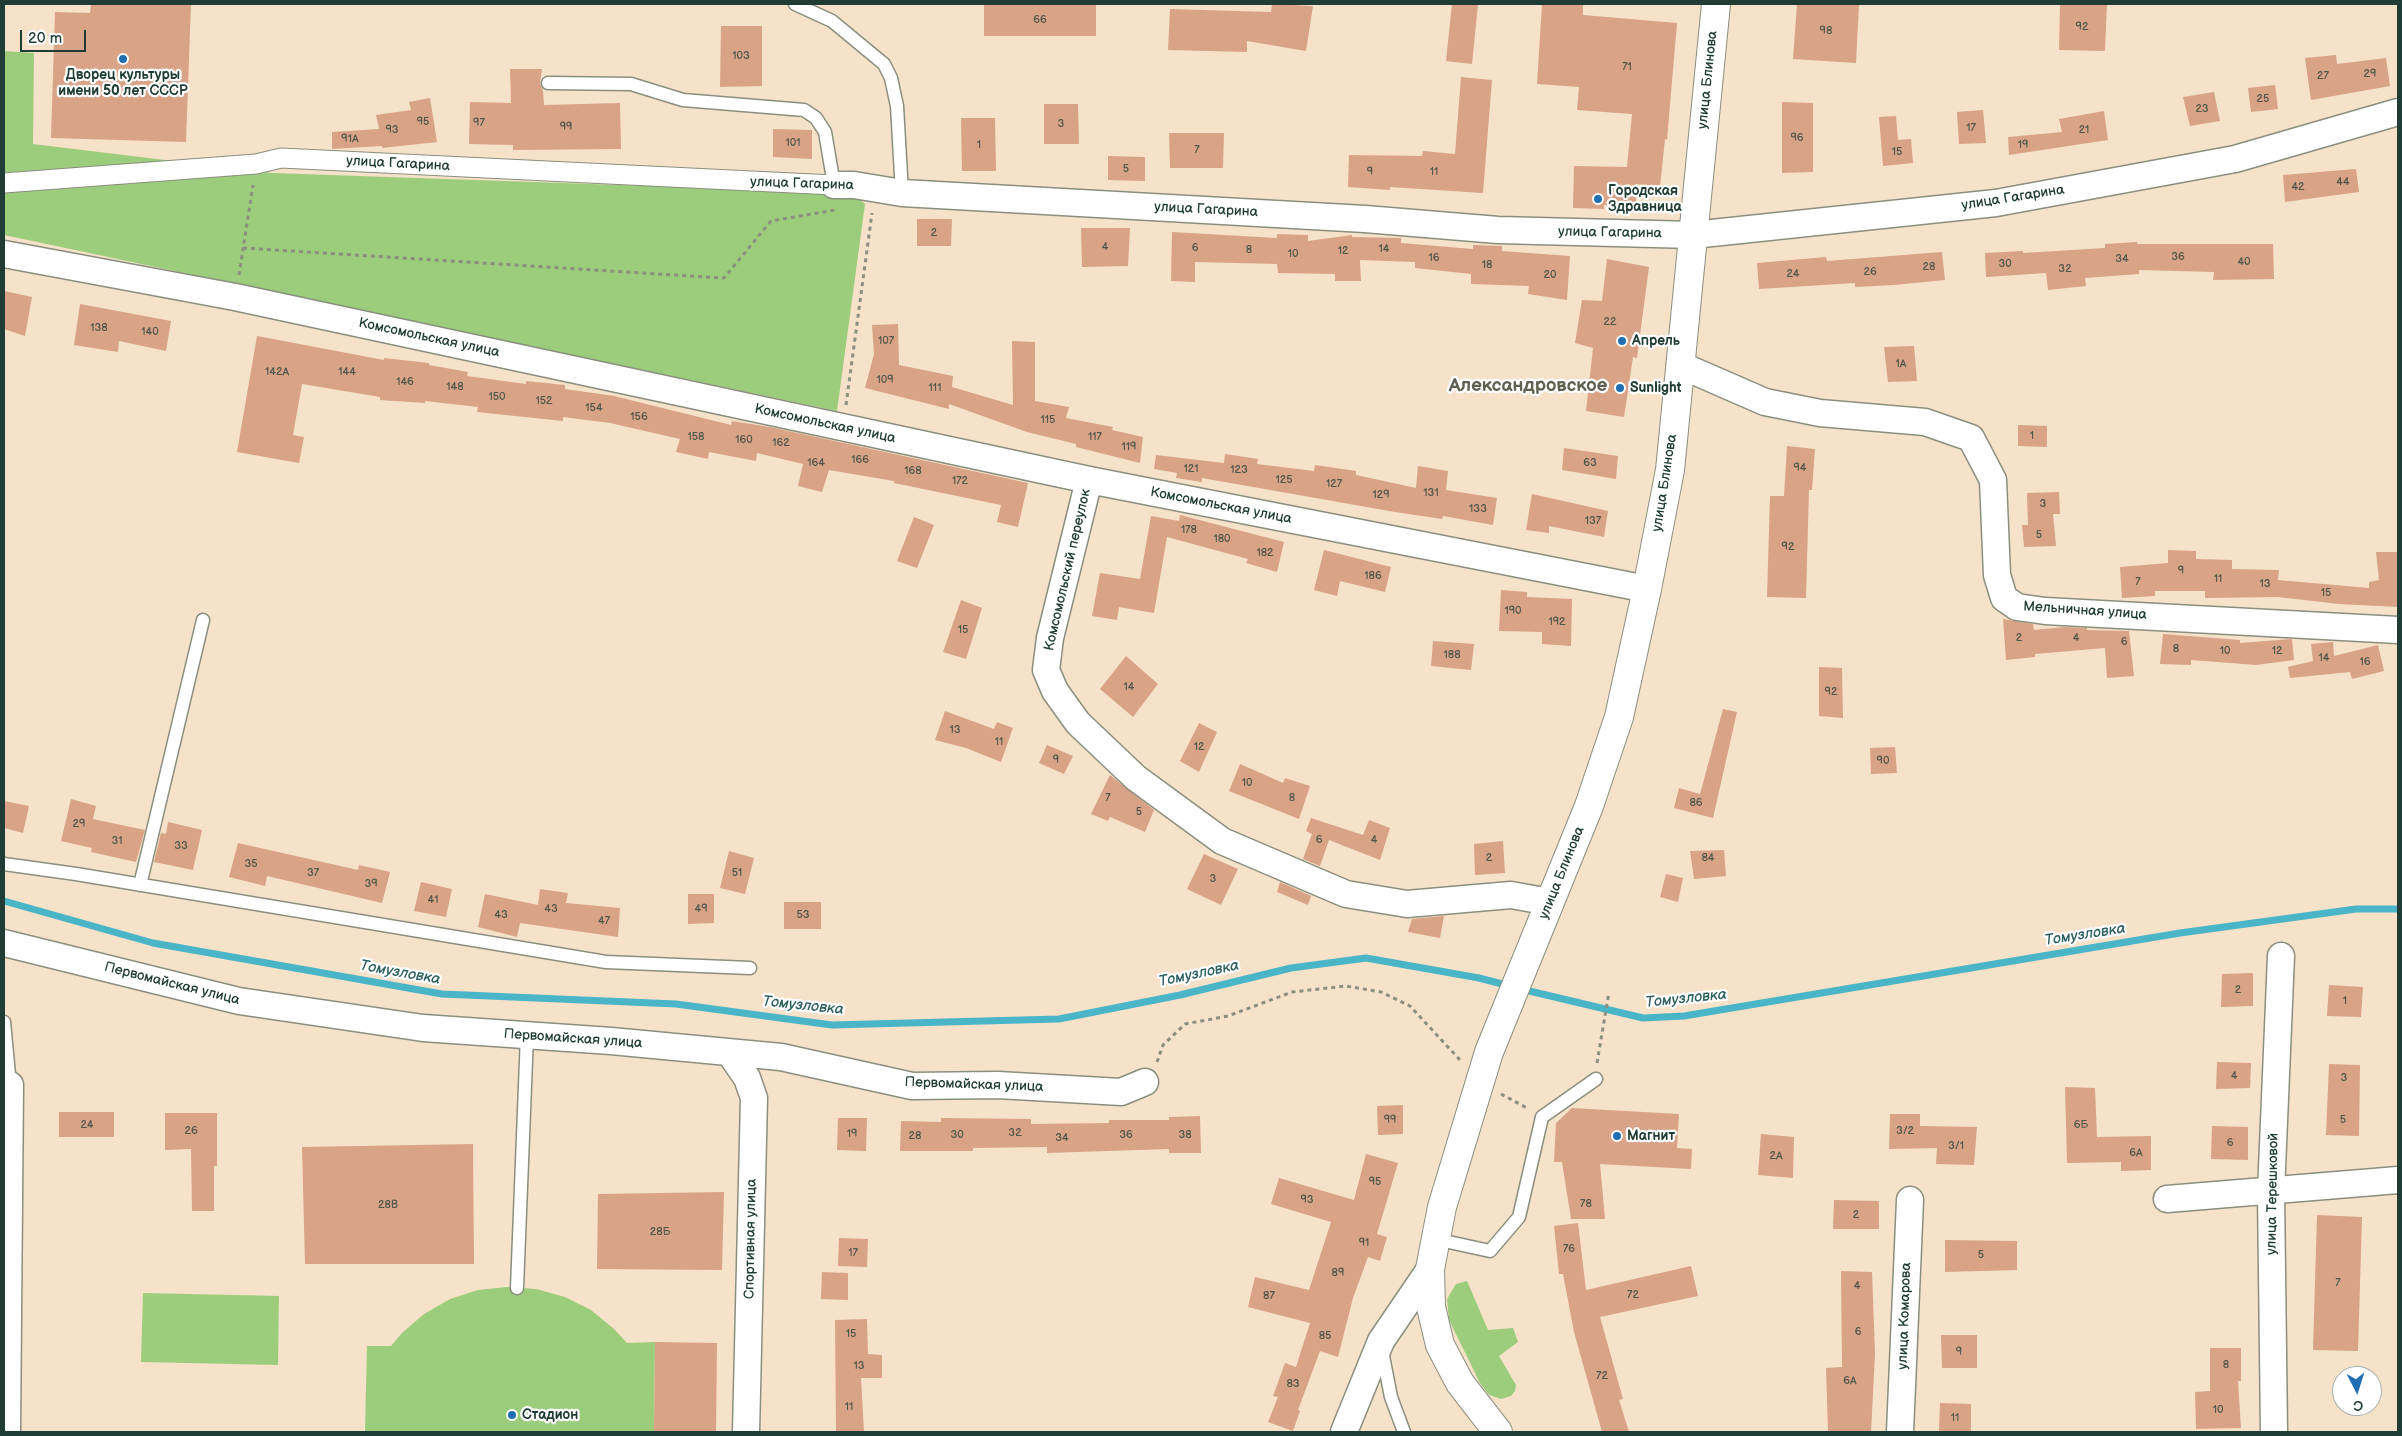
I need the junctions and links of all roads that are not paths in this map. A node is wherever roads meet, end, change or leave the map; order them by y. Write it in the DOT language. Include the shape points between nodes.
graph roads {
  1 [pos="795,4"];
  2 [pos="1716,4"];
  3 [pos="548,83"];
  4 [pos="2398,112"];
  5 [pos="4,183"];
  6 [pos="902,193"];
  7 [pos="838,197"];
  8 [pos="1693,235"];
  9 [pos="4,254"];
  10 [pos="1680,365"];
  11 [pos="1088,480"];
  12 [pos="1647,590"];
  13 [pos="203,620"];
  14 [pos="2398,630"];
  15 [pos="4,864"];
  16 [pos="140,885"];
  17 [pos="1550,902"];
  18 [pos="4,943"];
  19 [pos="2282,956"];
  20 [pos="750,968"];
  21 [pos="4,1022"];
  22 [pos="527,1035"];
  23 [pos="729,1052"];
  24 [pos="1596,1079"];
  25 [pos="1145,1082"];
  26 [pos="10,1084"];
  27 [pos="2398,1180"];
  28 [pos="2271,1192"];
  29 [pos="2167,1199"];
  30 [pos="1910,1200"];
  31 [pos="1436,1239"];
  32 [pos="1430,1269"];
  33 [pos="517,1288"];
  34 [pos="1380,1341"];
  35 [pos="7,1432"];
  36 [pos="746,1432"];
  37 [pos="1344,1432"];
  38 [pos="1404,1432"];
  39 [pos="1498,1432"];
  40 [pos="1900,1432"];
  41 [pos="2274,1432"];
  1 -- 6 [label="lane" via="832,21 884,64 897,106"];
  2 -- 8 [label="main road, улица Блинова"];
  3 -- 7 [label="lane" via="632,84 683,100 804,110 816,118 825,132"];
  4 -- 8 [label="street, улица Гагарина" via="2235,159 1996,203"];
  5 -- 7 [label="street, улица Гагарина" via="256,164 281,158"];
  6 -- 7 [label="street, улица Гагарина" via="854,185"];
  6 -- 8 [label="street, улица Гагарина" via="1355,218 1498,230"];
  8 -- 10 [label="main road, улица Блинова"];
  9 -- 11 [label="street, Комсомольская улица" via="235,297"];
  10 -- 12 [label="main road, улица Блинова" via="1670,470"];
  10 -- 14 [label="street, Мельничная улица" via="1765,402 1820,413 1925,422 1971,438 1993,480 1997,575 2004,598 2017,607"];
  11 -- 12 [label="street, Комсомольская улица"];
  11 -- 17 [label="street, Комсомольский переулок" via="1050,638 1046,670 1055,691 1078,723 1136,778 1222,841 1346,894 1407,904 1511,895"];
  12 -- 17 [label="main road, улица Блинова" via="1619,717"];
  13 -- 16 [label="lane"];
  15 -- 16 [label="lane"];
  16 -- 20 [label="lane" via="606,962"];
  17 -- 31 [label="main road, улица Блинова" via="1489,1052 1442,1207"];
  18 -- 22 [label="street, Первомайская улица" via="239,1002 424,1028"];
  19 -- 28 [label="street, улица Терешковой"];
  21 -- 26 [label="lane"];
  22 -- 23 [label="street, Первомайская улица"];
  22 -- 33 [label="lane"];
  23 -- 25 [label="street, Первомайская улица" via="780,1057 912,1086 998,1085 1121,1092"];
  23 -- 36 [label="street, Спортивная улица" via="747,1078 754,1098"];
  24 -- 31 [label="lane" via="1542,1117 1519,1217 1490,1251"];
  26 -- 35 [label="street"];
  27 -- 28 [label="street"];
  28 -- 29 [label="street"];
  28 -- 41 [label="street, улица Терешковой"];
  30 -- 40 [label="street, улица Комарова"];
  31 -- 32 [label="main road"];
  32 -- 34 [label="street"];
  32 -- 39 [label="main road" via="1431,1306 1440,1345 1460,1383"];
  34 -- 37 [label="street"];
  34 -- 38 [label="lane" via="1391,1397"];
}
